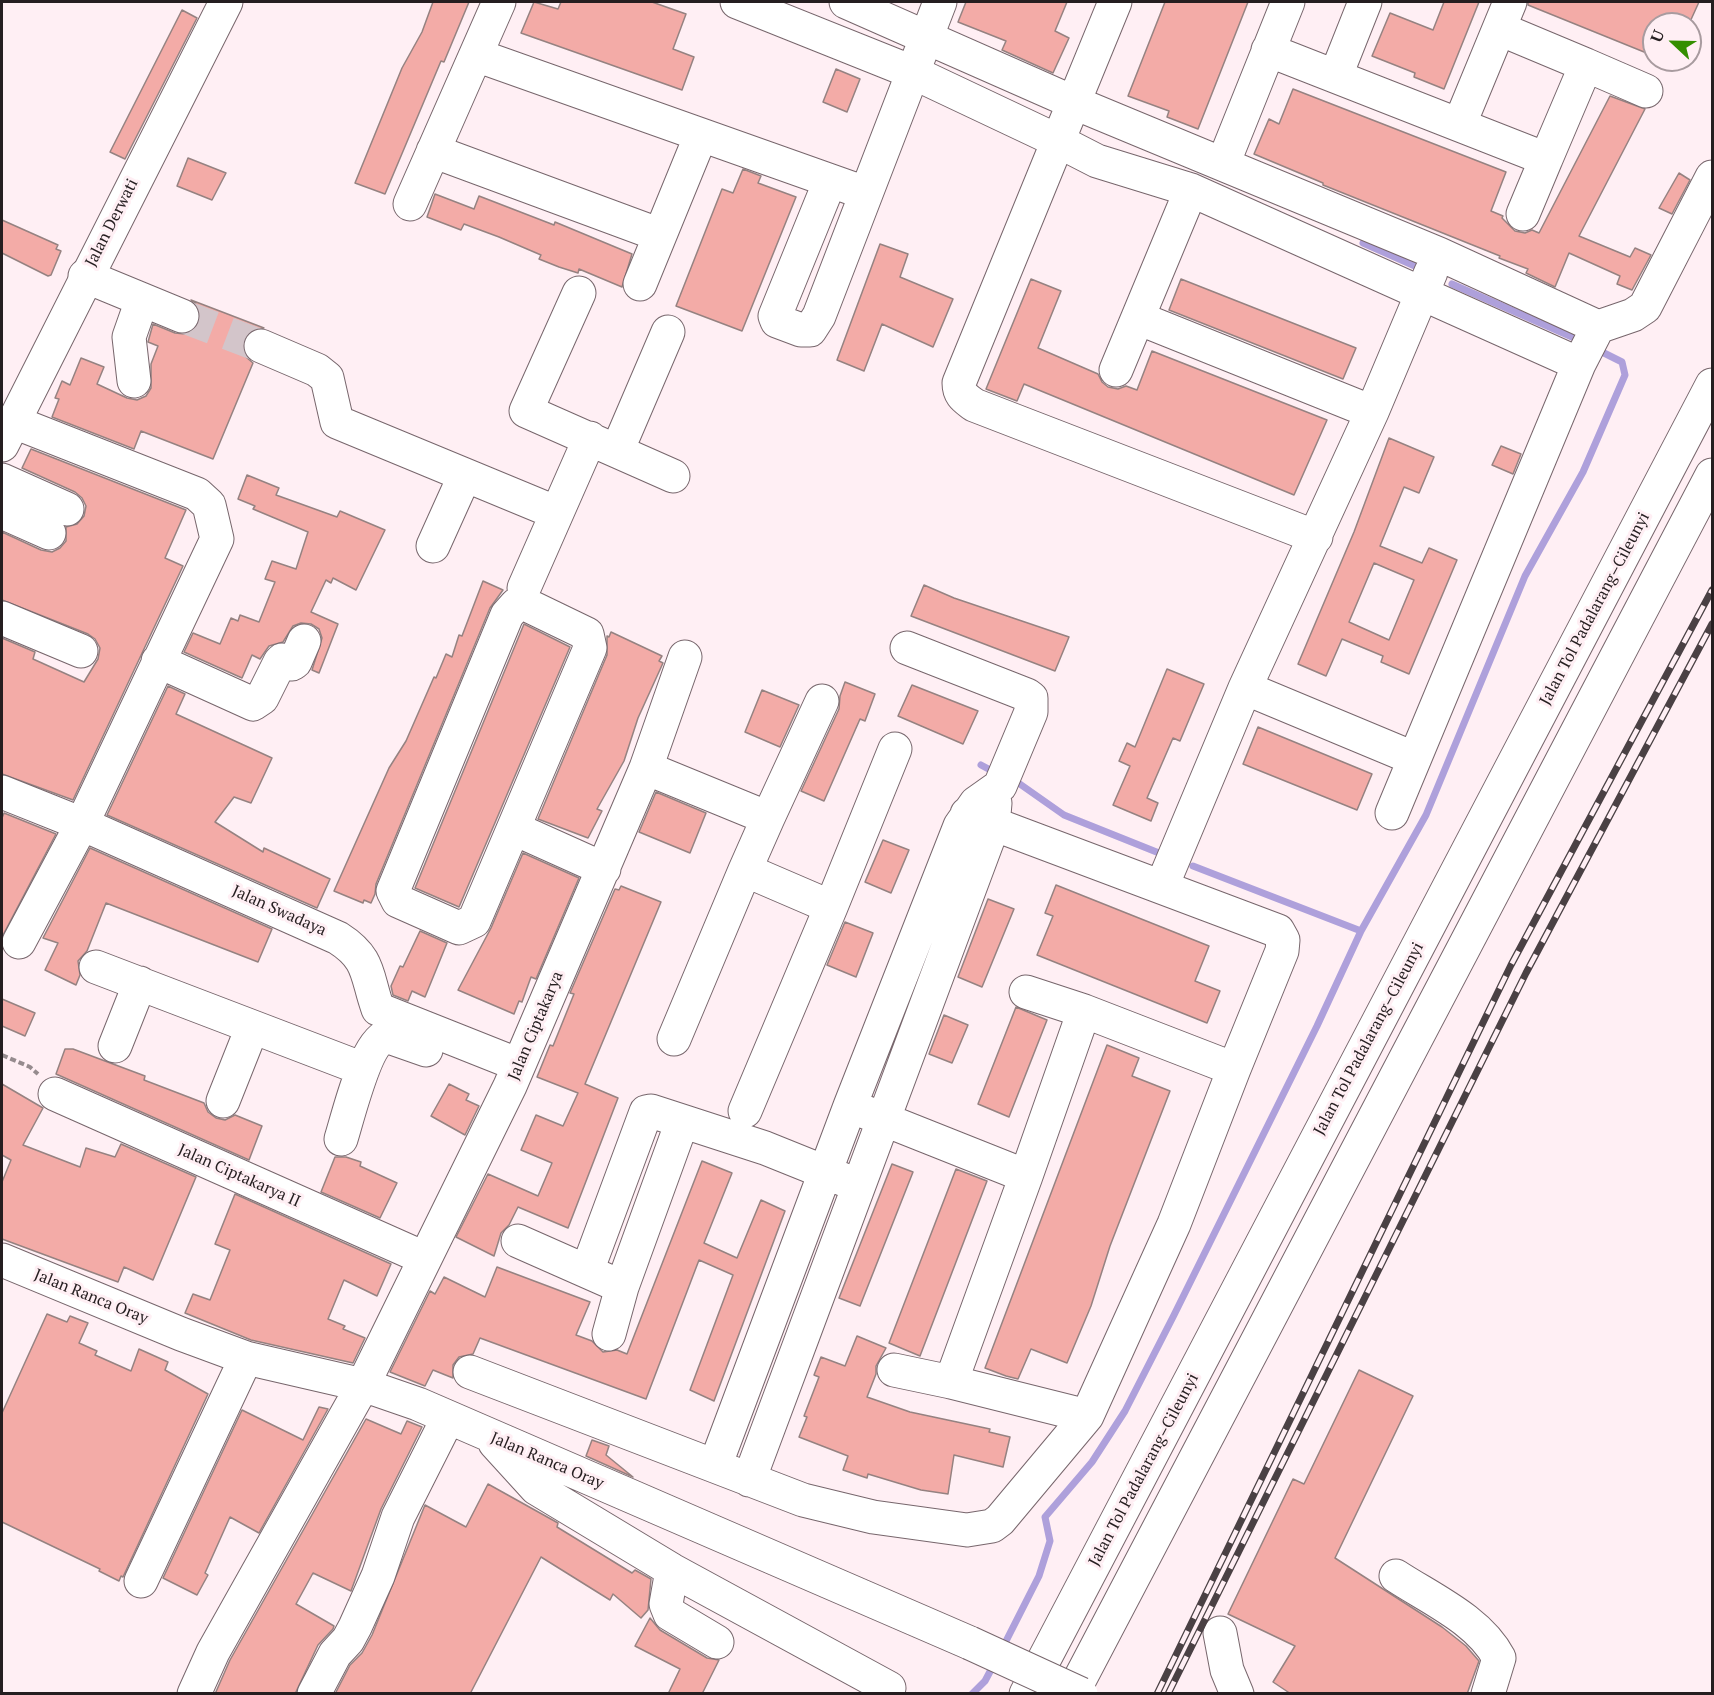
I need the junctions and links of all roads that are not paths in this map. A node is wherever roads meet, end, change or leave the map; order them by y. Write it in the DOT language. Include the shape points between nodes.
graph roads {
  1 [pos="226,2"];
  2 [pos="499,2"];
  3 [pos="737,2"];
  4 [pos="846,2"];
  5 [pos="940,2"];
  6 [pos="1115,2"];
  7 [pos="1288,2"];
  8 [pos="1365,2"];
  9 [pos="1505,15"];
  10 [pos="926,37"];
  11 [pos="1268,50"];
  12 [pos="476,55"];
  13 [pos="1586,65"];
  14 [pos="912,72"];
  15 [pos="1336,75"];
  16 [pos="1646,91"];
  17 [pos="1067,122"];
  18 [pos="1460,123"];
  19 [pos="701,135"];
  20 [pos="434,151"];
  21 [pos="1546,159"];
  22 [pos="1223,164"];
  23 [pos="1713,177"];
  24 [pos="830,181"];
  25 [pos="1191,190"];
  26 [pos="864,193"];
  27 [pos="410,204"];
  28 [pos="1523,214"];
  29 [pos="660,235"];
  30 [pos="1439,254"];
  31 [pos="85,276"];
  32 [pos="640,284"];
  33 [pos="579,292"];
  34 [pos="1423,292"];
  35 [pos="142,300"];
  36 [pos="182,316"];
  37 [pos="1138,318"];
  38 [pos="1598,327"];
  39 [pos="668,332"];
  40 [pos="261,346"];
  41 [pos="1579,364"];
  42 [pos="1116,370"];
  43 [pos="134,381"];
  44 [pos="1713,385"];
  45 [pos="1372,412"];
  46 [pos="8,434"];
  47 [pos="603,445"];
  48 [pos="465,475"];
  49 [pos="673,476"];
  50 [pos="1713,476"];
  51 [pos="2,480"];
  52 [pos="2,512"];
  53 [pos="557,513"];
  54 [pos="1316,537"];
  55 [pos="433,546"];
  56 [pos="524,588"];
  57 [pos="2,618"];
  58 [pos="304,641"];
  59 [pos="907,648"];
  60 [pos="81,651"];
  61 [pos="686,657"];
  62 [pos="158,661"];
  63 [pos="1245,688"];
  64 [pos="822,701"];
  65 [pos="895,749"];
  66 [pos="1413,758"];
  67 [pos="645,768"];
  68 [pos="2,792"];
  69 [pos="1392,813"];
  70 [pos="768,818"];
  71 [pos="980,820"];
  72 [pos="82,824"];
  73 [pos="515,829"];
  74 [pos="604,869"];
  75 [pos="745,870"];
  76 [pos="1161,886"];
  77 [pos="831,907"];
  78 [pos="19,942"];
  79 [pos="96,967"];
  80 [pos="140,983"];
  81 [pos="1026,992"];
  82 [pos="1084,1011"];
  83 [pos="252,1028"];
  84 [pos="674,1039"];
  85 [pos="115,1046"];
  86 [pos="363,1069"];
  87 [pos="1234,1069"];
  88 [pos="515,1076"];
  89 [pos="55,1094"];
  90 [pos="223,1101"];
  91 [pos="850,1106"];
  92 [pos="745,1111"];
  93 [pos="885,1121"];
  94 [pos="682,1122"];
  95 [pos="341,1138"];
  96 [pos="826,1173"];
  97 [pos="1026,1176"];
  98 [pos="858,1185"];
  99 [pos="518,1241"];
  100 [pos="423,1258"];
  101 [pos="2,1260"];
  102 [pos="587,1271"];
  103 [pos="622,1287"];
  104 [pos="609,1334"];
  105 [pos="246,1358"];
  106 [pos="894,1370"];
  107 [pos="470,1372"];
  108 [pos="951,1382"];
  109 [pos="363,1385"];
  110 [pos="1087,1416"];
  111 [pos="448,1418"];
  112 [pos="488,1435"];
  113 [pos="715,1466"];
  114 [pos="749,1480"];
  115 [pos="672,1569"];
  116 [pos="1396,1576"];
  117 [pos="141,1581"];
  118 [pos="1220,1633"];
  119 [pos="717,1642"];
  120 [pos="889,1688"];
  121 [pos="194,1694"];
  122 [pos="314,1694"];
  123 [pos="1026,1694"];
  124 [pos="1072,1694"];
  125 [pos="1081,1694"];
  126 [pos="1237,1694"];
  127 [pos="1488,1694"];
  1 -- 31 [label="main road, Jalan Derwati"];
  2 -- 12 [label="main road"];
  3 -- 14 [label="main road"];
  4 -- 10 [label="main road"];
  5 -- 10 [label="main road"];
  6 -- 17 [label="main road"];
  7 -- 11 [label="main road"];
  8 -- 15 [label="main road"];
  9 -- 13 [label="main road"];
  9 -- 18 [label="main road"];
  10 -- 14 [label="main road"];
  10 -- 17 [label="main road"];
  11 -- 15 [label="main road"];
  11 -- 22 [label="main road"];
  12 -- 19 [label="main road"];
  12 -- 20 [label="main road"];
  13 -- 16 [label="main road"];
  13 -- 21 [label="main road"];
  14 -- 17 [label="main road"];
  14 -- 26 [label="main road"];
  15 -- 18 [label="main road"];
  17 -- 22 [label="main road"];
  17 -- 25 [label="main road" via="1097,161"];
  17 -- 54 [label="main road" via="959,391 974,405"];
  18 -- 21 [label="main road"];
  19 -- 24 [label="main road"];
  19 -- 29 [label="main road"];
  20 -- 27 [label="main road"];
  20 -- 29 [label="main road"];
  21 -- 28 [label="main road"];
  22 -- 30 [label="main road"];
  23 -- 38 [label="main road" via="1645,307"];
  24 -- 26 [label="main road"];
  24 -- 26 [label="main road" via="775,316 777,321 801,330 810,330 819,316"];
  25 -- 34 [label="main road"];
  25 -- 37 [label="main road"];
  29 -- 32 [label="main road"];
  30 -- 34 [label="main road"];
  30 -- 38 [label="main road"];
  31 -- 35 [label="main road"];
  31 -- 46 [label="main road, Jalan Derwati"];
  33 -- 47 [label="main road" via="526,411"];
  34 -- 41 [label="main road"];
  34 -- 45 [label="main road"];
  35 -- 36 [label="main road"];
  35 -- 43 [label="main road" via="129,337"];
  37 -- 42 [label="main road"];
  37 -- 45 [label="main road"];
  38 -- 41 [label="main road"];
  39 -- 47 [label="main road"];
  40 -- 48 [label="main road" via="327,378 337,422"];
  41 -- 66 [label="main road"];
  44 -- 123 [label="main road, Jalan Tol Padalarang–Cileunyi"];
  45 -- 54 [label="main road"];
  46 -- 62 [label="main road" via="179,486 209,504 217,539"];
  47 -- 49 [label="main road"];
  47 -- 53 [label="main road"];
  48 -- 53 [label="main road"];
  48 -- 55 [label="main road"];
  50 -- 124 [label="main road"];
  51 -- 52 [label="main road" via="58,521"];
  53 -- 56 [label="main road"];
  54 -- 63 [label="main road"];
  57 -- 60 [label="main road"];
  58 -- 62 [label="main road" via="295,662 280,662 262,698 253,704"];
  59 -- 71 [label="main road" via="1031,698 1031,712 996,790 976,803"];
  61 -- 67 [label="main road, Jalan Ciptakarya"];
  62 -- 72 [label="main road"];
  63 -- 66 [label="main road"];
  63 -- 76 [label="main road"];
  64 -- 70 [label="main road"];
  65 -- 77 [label="main road"];
  66 -- 69 [label="main road"];
  67 -- 70 [label="main road"];
  67 -- 74 [label="main road, Jalan Ciptakarya"];
  68 -- 72 [label="main road, Jalan Swadaya"];
  70 -- 75 [label="main road"];
  71 -- 76 [label="main road"];
  71 -- 91 [label="main road"];
  71 -- 93 [label="main road"];
  72 -- 78 [label="main road"];
  72 -- 88 [label="main road, Jalan Swadaya" via="338,938 357,951 367,965 378,1009"];
  73 -- 73 [label="main road" via="590,648 587,634 527,605 516,605 507,615 394,887 395,898 455,927 468,926 474,921"];
  73 -- 74 [label="main road"];
  74 -- 88 [label="main road, Jalan Ciptakarya"];
  75 -- 77 [label="main road"];
  75 -- 84 [label="main road"];
  76 -- 87 [label="main road" via="1282,935 1282,951"];
  77 -- 92 [label="main road"];
  79 -- 80 [label="main road"];
  80 -- 83 [label="main road"];
  80 -- 85 [label="main road"];
  81 -- 82 [label="main road"];
  82 -- 87 [label="main road"];
  82 -- 97 [label="main road"];
  83 -- 86 [label="main road"];
  83 -- 90 [label="main road"];
  86 -- 88 [label="main road" via="380,1038 386,1036"];
  86 -- 95 [label="main road"];
  87 -- 110 [label="main road" via="1174,1224"];
  88 -- 100 [label="main road, Jalan Ciptakarya"];
  89 -- 100 [label="main road, Jalan Ciptakarya II"];
  91 -- 93 [label="main road"];
  91 -- 96 [label="main road"];
  93 -- 97 [label="main road"];
  93 -- 98 [label="main road"];
  94 -- 96 [label="main road" via="723,1133"];
  94 -- 102 [label="main road" via="646,1112"];
  94 -- 103 [label="main road"];
  96 -- 98 [label="main road"];
  96 -- 113 [label="main road"];
  97 -- 108 [label="main road"];
  98 -- 114 [label="main road"];
  99 -- 102 [label="main road"];
  100 -- 109 [label="main road, Jalan Ciptakarya"];
  101 -- 105 [label="main road, Jalan Ranca Oray"];
  102 -- 103 [label="main road"];
  103 -- 104 [label="main road"];
  105 -- 109 [label="main road, Jalan Ranca Oray"];
  105 -- 117 [label="main road"];
  106 -- 108 [label="main road"];
  107 -- 113 [label="main road"];
  108 -- 110 [label="main road"];
  109 -- 111 [label="main road, Jalan Ranca Oray"];
  109 -- 121 [label="main road, Jalan Ciptakarya" via="213,1652"];
  110 -- 114 [label="main road" via="1000,1521 983,1529 873,1517 804,1500"];
  111 -- 112 [label="main road, Jalan Ranca Oray"];
  111 -- 122 [label="main road" via="398,1517 355,1627"];
  112 -- 115 [label="main road" via="536,1488"];
  112 -- 125 [label="main road, Jalan Ranca Oray, bridge"];
  113 -- 114 [label="main road"];
  115 -- 119 [label="main road" via="666,1604 670,1614"];
  115 -- 120 [label="main road"];
  116 -- 127 [label="main road" via="1480,1632 1492,1646 1499,1658"];
  118 -- 126 [label="main road" via="1227,1670"];
}
